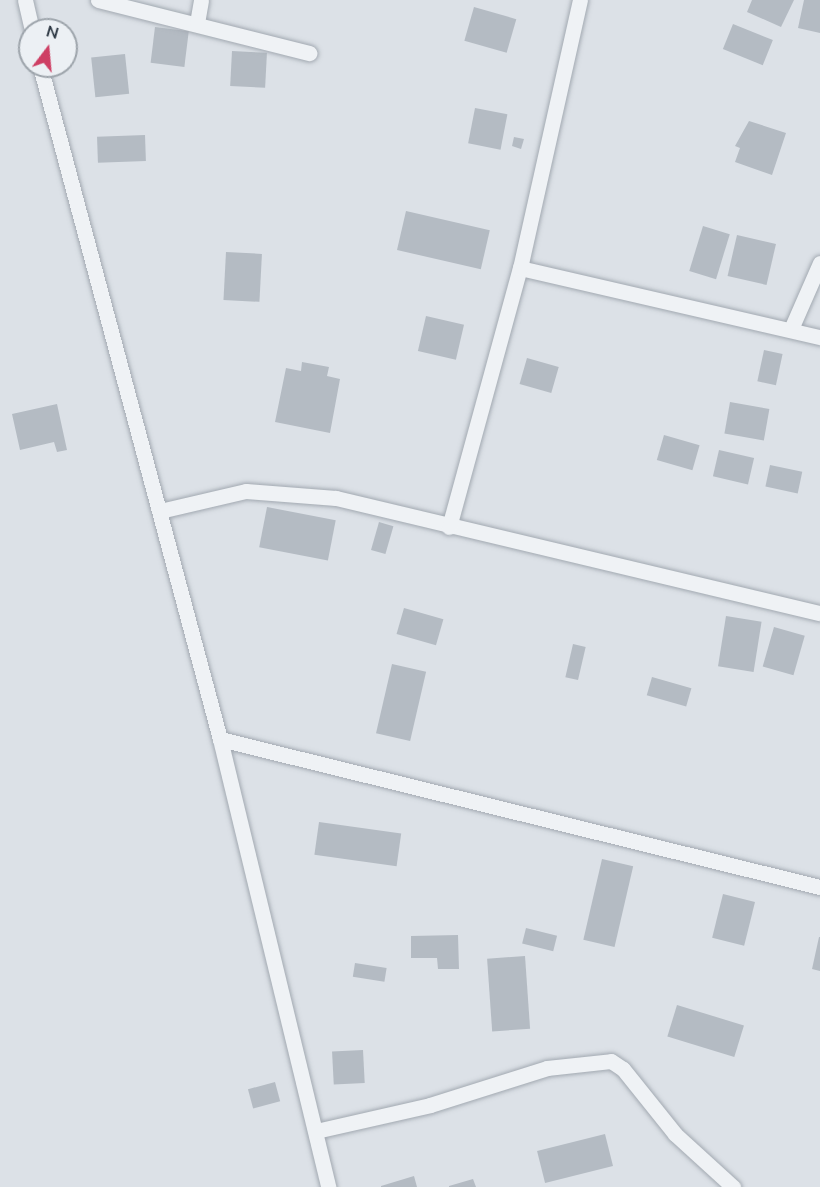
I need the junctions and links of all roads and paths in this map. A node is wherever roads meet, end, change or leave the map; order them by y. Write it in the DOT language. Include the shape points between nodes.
graph roads {
  1 [pos="25,0"];
  2 [pos="98,0"];
  3 [pos="201,0"];
  4 [pos="580,0"];
  5 [pos="29,18"];
  6 [pos="197,22"];
  7 [pos="309,53"];
  8 [pos="43,78"];
  9 [pos="820,263"];
  10 [pos="520,268"];
  11 [pos="791,329"];
  12 [pos="820,337"];
  13 [pos="160,511"];
  14 [pos="449,527"];
  15 [pos="820,613"];
  16 [pos="220,739"];
  17 [pos="820,886"];
  18 [pos="316,1131"];
  19 [pos="328,1187"];
  20 [pos="734,1187"];
  1 -- 5 [label="street"];
  2 -- 6 [label="street"];
  3 -- 6 [label="street"];
  4 -- 10 [label="street"];
  6 -- 7 [label="street"];
  8 -- 13 [label="street" via="139,449"];
  9 -- 11 [label="street"];
  10 -- 11 [label="street"];
  10 -- 14 [label="street"];
  11 -- 12 [label="street"];
  13 -- 14 [label="street" via="246,491 336,498"];
  13 -- 16 [label="street"];
  14 -- 15 [label="street"];
  16 -- 17 [label="street"];
  16 -- 18 [label="street" via="255,900"];
  18 -- 19 [label="street"];
  18 -- 20 [label="street" via="430,1106 547,1068 611,1061 623,1069 675,1134"];
}
